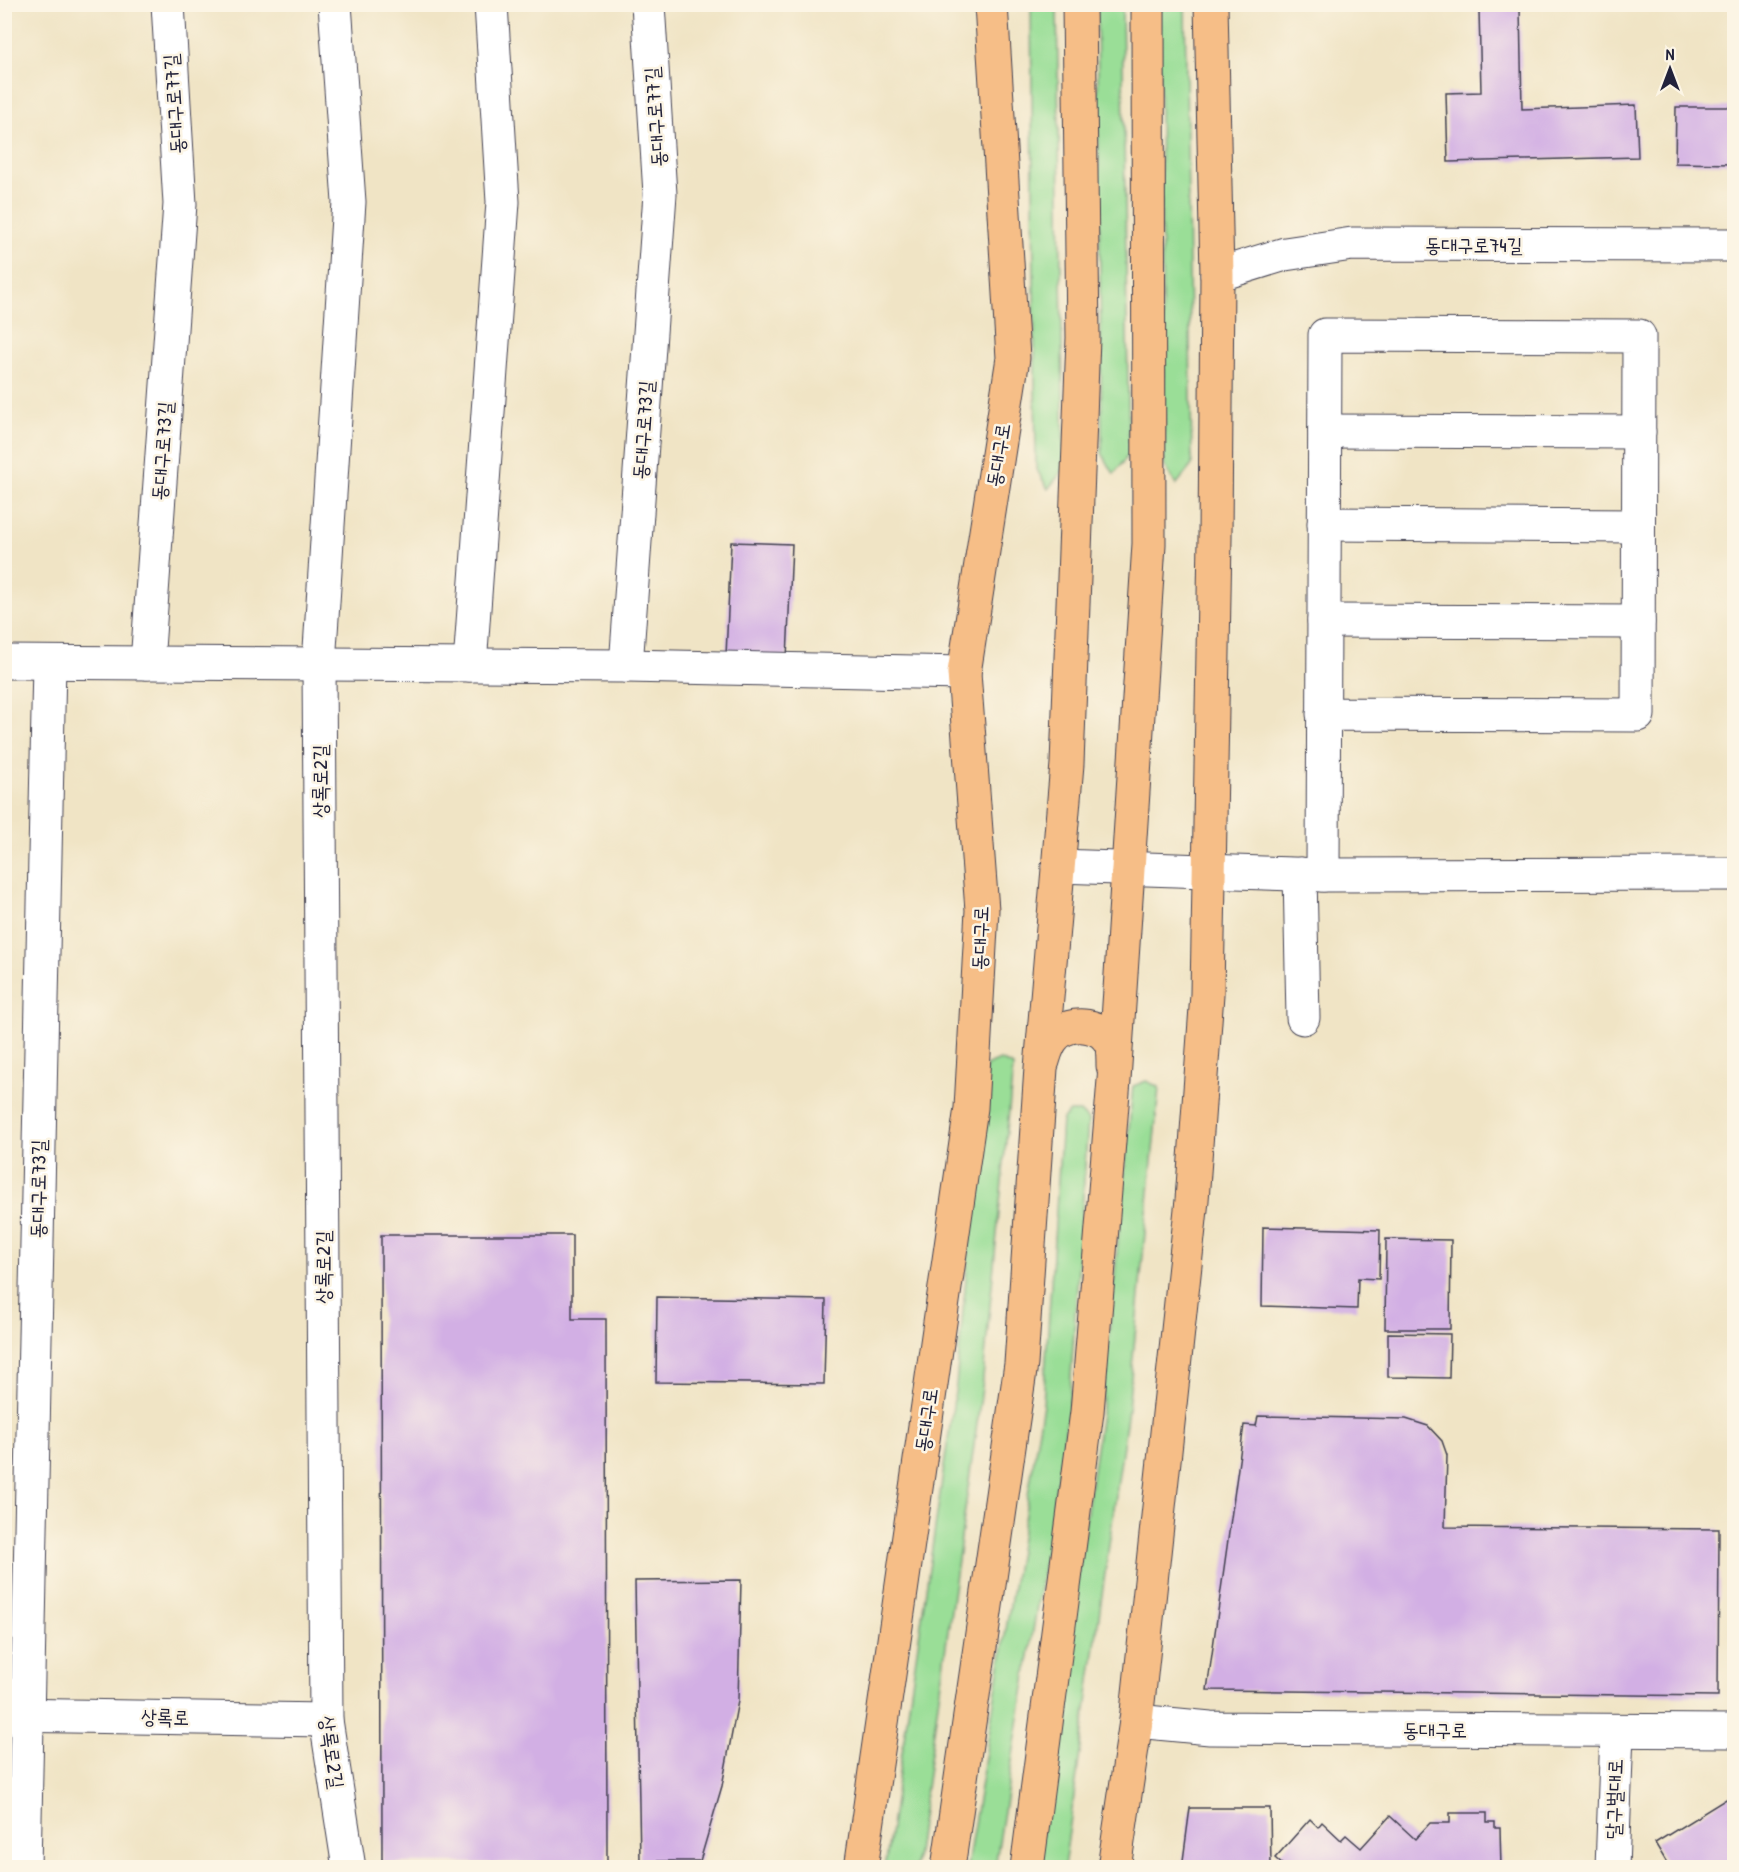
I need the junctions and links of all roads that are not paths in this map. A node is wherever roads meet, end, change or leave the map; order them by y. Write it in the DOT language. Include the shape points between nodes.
graph roads {
  1 [pos="168,4"];
  2 [pos="335,4"];
  3 [pos="491,4"];
  4 [pos="648,4"];
  5 [pos="992,4"];
  6 [pos="1079,4"];
  7 [pos="1148,4"];
  8 [pos="1211,4"];
  9 [pos="660,194"];
  10 [pos="180,204"];
  11 [pos="1734,245"];
  12 [pos="1217,276"];
  13 [pos="1325,431"];
  14 [pos="1639,432"];
  15 [pos="1324,524"];
  16 [pos="1638,526"];
  17 [pos="1324,621"];
  18 [pos="1638,622"];
  19 [pos="4,662"];
  20 [pos="49,663"];
  21 [pos="147,663"];
  22 [pos="319,664"];
  23 [pos="470,665"];
  24 [pos="626,666"];
  25 [pos="964,674"];
  26 [pos="1323,714"];
  27 [pos="1058,866"];
  28 [pos="1128,869"];
  29 [pos="1209,871"];
  30 [pos="1734,874"];
  31 [pos="1312,875"];
  32 [pos="1303,1018"];
  33 [pos="1041,1068"];
  34 [pos="1114,1080"];
  35 [pos="15,1715"];
  36 [pos="326,1720"];
  37 [pos="1136,1721"];
  38 [pos="1617,1731"];
  39 [pos="1734,1731"];
  40 [pos="24,1868"];
  41 [pos="349,1868"];
  42 [pos="861,1868"];
  43 [pos="948,1868"];
  44 [pos="1027,1868"];
  45 [pos="1114,1868"];
  46 [pos="1612,1868"];
  1 -- 10 [label="street, 동대구로77길"];
  2 -- 22 [label="street" via="349,202"];
  3 -- 23 [label="street" via="503,202"];
  4 -- 9 [label="street, 동대구로77길"];
  5 -- 25 [label="main road, 동대구로" via="1013,358"];
  6 -- 27 [label="main road" via="1083,338 1067,764"];
  7 -- 28 [label="main road" via="1149,544"];
  8 -- 12 [label="main road"];
  9 -- 24 [label="street, 동대구로73길"];
  10 -- 21 [label="street, 동대구로73길"];
  11 -- 12 [label="street, 동대구로74길" via="1353,244 1285,254"];
  12 -- 29 [label="main road"];
  13 -- 14 [label="street"];
  13 -- 14 [label="street" via="1325,334 1639,336"];
  13 -- 15 [label="street"];
  14 -- 16 [label="street"];
  15 -- 16 [label="street"];
  15 -- 17 [label="street"];
  16 -- 18 [label="street"];
  17 -- 18 [label="street"];
  17 -- 26 [label="street"];
  18 -- 26 [label="street" via="1638,715"];
  19 -- 20 [label="street"];
  20 -- 21 [label="street"];
  20 -- 35 [label="street, 동대구로73길"];
  21 -- 22 [label="street"];
  22 -- 23 [label="street"];
  22 -- 36 [label="street, 상록로2길"];
  23 -- 24 [label="street"];
  24 -- 25 [label="street"];
  25 -- 42 [label="main road, 동대구로" via="982,910 971,1108"];
  26 -- 31 [label="street"];
  27 -- 28 [label="street"];
  27 -- 33 [label="main road"];
  28 -- 29 [label="street"];
  28 -- 34 [label="main road"];
  29 -- 31 [label="street"];
  29 -- 37 [label="main road" via="1207,994 1192,1200"];
  30 -- 31 [label="street"];
  31 -- 32 [label="street"];
  33 -- 34 [label="main road" via="1057,1034 1068,1027 1088,1026 1106,1037 1112,1046"];
  33 -- 43 [label="main road" via="1021,1364"];
  34 -- 44 [label="main road" via="1087,1412"];
  35 -- 36 [label="street, 상록로"];
  35 -- 40 [label="street"];
  36 -- 41 [label="street, 상록로2길"];
  37 -- 38 [label="street, 동대구로" via="1210,1728"];
  37 -- 45 [label="main road"];
  38 -- 39 [label="street, 동대구로"];
  38 -- 46 [label="street, 달구벌대로"];
}
